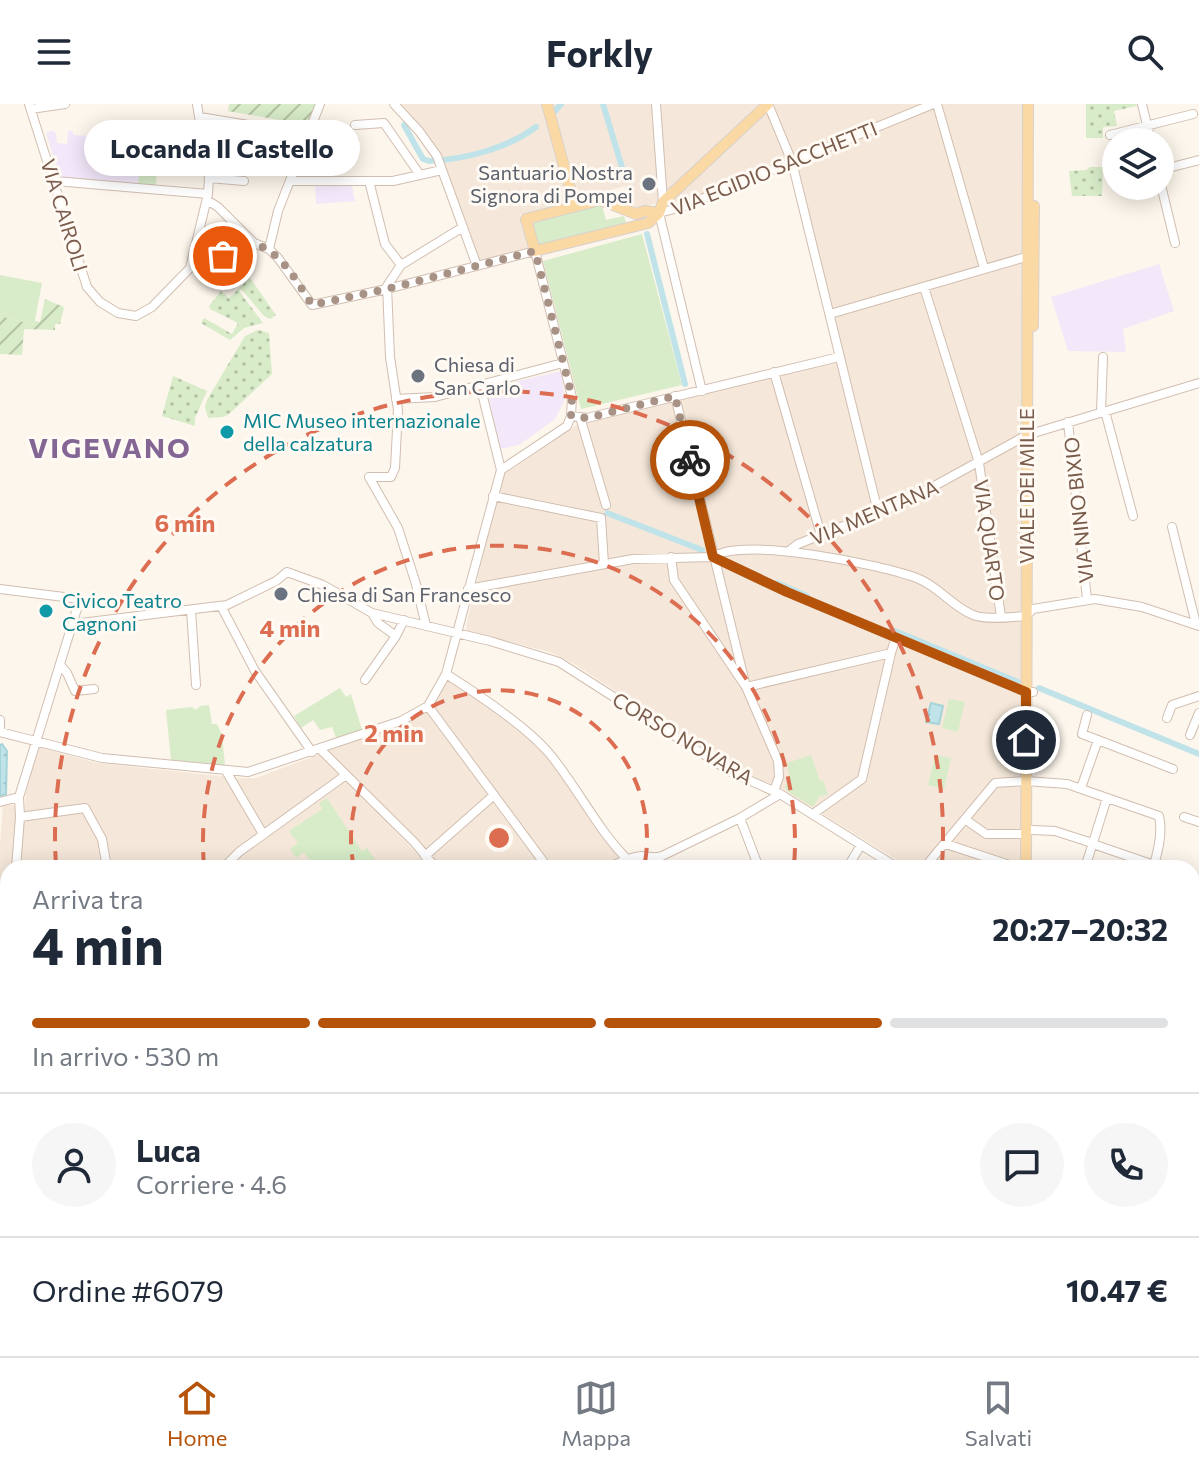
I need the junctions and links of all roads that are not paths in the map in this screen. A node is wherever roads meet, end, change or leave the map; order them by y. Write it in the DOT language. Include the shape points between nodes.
graph roads {
  1 [pos="65,104"];
  2 [pos="197,104"];
  3 [pos="320,104"];
  4 [pos="394,104"];
  5 [pos="547,104"];
  6 [pos="656,104"];
  7 [pos="768,104"];
  8 [pos="935,104"];
  9 [pos="1031,104"];
  10 [pos="1142,104"];
  11 [pos="30,107"];
  12 [pos="1193,114"];
  13 [pos="200,117"];
  14 [pos="355,125"];
  15 [pos="254,126"];
  16 [pos="1147,126"];
  17 [pos="1139,128"];
  18 [pos="308,135"];
  19 [pos="354,141"];
  20 [pos="166,142"];
  21 [pos="204,142"];
  22 [pos="1199,160"];
  23 [pos="792,162"];
  24 [pos="440,164"];
  25 [pos="1174,166"];
  26 [pos="420,175"];
  27 [pos="209,178"];
  28 [pos="55,181"];
  29 [pos="244,181"];
  30 [pos="290,181"];
  31 [pos="369,181"];
  32 [pos="208,197"];
  33 [pos="1165,200"];
  34 [pos="575,206"];
  35 [pos="661,207"];
  36 [pos="628,211"];
  37 [pos="463,227"];
  38 [pos="629,228"];
  39 [pos="254,243"];
  40 [pos="1175,243"];
  41 [pos="269,249"];
  42 [pos="535,251"];
  43 [pos="1026,257"];
  44 [pos="400,263"];
  45 [pos="477,266"];
  46 [pos="190,268"];
  47 [pos="984,268"];
  48 [pos="924,287"];
  49 [pos="387,289"];
  50 [pos="830,314"];
  51 [pos="839,357"];
  52 [pos="1103,357"];
  53 [pos="563,363"];
  54 [pos="774,372"];
  55 [pos="1199,383"];
  56 [pos="480,385"];
  57 [pos="702,391"];
  58 [pos="675,396"];
  59 [pos="396,399"];
  60 [pos="1103,411"];
  61 [pos="575,417"];
  62 [pos="1068,422"];
  63 [pos="1030,434"];
  64 [pos="979,463"];
  65 [pos="501,470"];
  66 [pos="493,496"];
  67 [pos="606,505"];
  68 [pos="878,512"];
  69 [pos="1133,516"];
  70 [pos="1172,527"];
  71 [pos="821,535"];
  72 [pos="789,551"];
  73 [pos="671,557"];
  74 [pos="713,557"];
  75 [pos="604,564"];
  76 [pos="0,589"];
  77 [pos="468,589"];
  78 [pos="1087,599"];
  79 [pos="217,607"];
  80 [pos="191,610"];
  81 [pos="372,613"];
  82 [pos="1029,613"];
  83 [pos="1001,617"];
  84 [pos="404,620"];
  85 [pos="73,624"];
  86 [pos="1197,625"];
  87 [pos="426,626"];
  88 [pos="456,634"];
  89 [pos="396,636"];
  90 [pos="896,637"];
  91 [pos="891,653"];
  92 [pos="60,665"];
  93 [pos="446,674"];
  94 [pos="365,680"];
  95 [pos="196,685"];
  96 [pos="746,687"];
  97 [pos="1029,688"];
  98 [pos="94,689"];
  99 [pos="1199,696"];
  100 [pos="428,706"];
  101 [pos="1199,713"];
  102 [pos="1087,715"];
  103 [pos="1167,718"];
  104 [pos="0,720"];
  105 [pos="0,732"];
  106 [pos="1190,735"];
  107 [pos="35,740"];
  108 [pos="1098,740"];
  109 [pos="316,750"];
  110 [pos="1173,769"];
  111 [pos="226,771"];
  112 [pos="346,775"];
  113 [pos="1029,782"];
  114 [pos="1081,788"];
  115 [pos="777,792"];
  116 [pos="494,795"];
  117 [pos="19,797"];
  118 [pos="1107,798"];
  119 [pos="0,802"];
  120 [pos="813,814"];
  121 [pos="20,817"];
  122 [pos="1184,817"];
  123 [pos="740,818"];
  124 [pos="966,820"];
  125 [pos="1199,822"];
  126 [pos="1029,832"];
  127 [pos="263,834"];
  128 [pos="1091,843"];
  129 [pos="946,844"];
  130 [pos="861,845"];
  131 [pos="425,856"];
  132 [pos="626,858"];
  133 [pos="17,860"];
  134 [pos="106,860"];
  135 [pos="232,860"];
  136 [pos="429,860"];
  137 [pos="542,860"];
  138 [pos="622,860"];
  139 [pos="650,860"];
  140 [pos="660,860"];
  141 [pos="756,860"];
  142 [pos="852,860"];
  143 [pos="885,860"];
  144 [pos="931,860"];
  145 [pos="995,860"];
  146 [pos="1027,860"];
  147 [pos="1032,860"];
  148 [pos="1087,860"];
  149 [pos="1136,860"];
  150 [pos="1155,860"];
  1 -- 11 [label="street"];
  2 -- 13 [label="street"];
  3 -- 18 [label="street"];
  4 -- 24 [label="street"];
  5 -- 34 [label="main road"];
  6 -- 35 [label="street"];
  7 -- 23 [label="street"];
  7 -- 35 [label="main road"];
  8 -- 23 [label="street, VIA EGIDIO SACCHETTI"];
  8 -- 47 [label="street"];
  9 -- 43 [label="main road, VIALE DEI MILLE"];
  9 -- 63 [label="main road, VIALE DEI MILLE"];
  10 -- 16 [label="street"];
  11 -- 28 [label="street, VIA CAIROLI"];
  12 -- 16 [label="street"];
  13 -- 15 [label="street"];
  13 -- 21 [label="street"];
  14 -- 26 [label="street" via="384,123"];
  16 -- 17 [label="street"];
  18 -- 19 [label="street"];
  18 -- 30 [label="street"];
  20 -- 21 [label="street"];
  21 -- 27 [label="street"];
  22 -- 25 [label="street"];
  23 -- 35 [label="street, VIA EGIDIO SACCHETTI" via="682,207"];
  23 -- 50 [label="street"];
  24 -- 26 [label="street"];
  24 -- 37 [label="street"];
  26 -- 31 [label="street"];
  27 -- 29 [label="street"];
  27 -- 32 [label="street"];
  28 -- 32 [label="street"];
  28 -- 46 [label="street, VIA CAIROLI" via="87,287 100,302 136,316"];
  30 -- 31 [label="street"];
  30 -- 41 [label="street"];
  31 -- 44 [label="street" via="385,244"];
  32 -- 39 [label="street"];
  32 -- 46 [label="street"];
  33 -- 40 [label="street"];
  34 -- 36 [label="main road" via="600,200"];
  34 -- 42 [label="main road" via="526,219"];
  35 -- 36 [label="main road"];
  35 -- 38 [label="main road" via="648,223"];
  35 -- 57 [label="street"];
  36 -- 38 [label="main road"];
  37 -- 44 [label="street"];
  37 -- 45 [label="street"];
  38 -- 42 [label="main road"];
  39 -- 41 [label="street"];
  39 -- 46 [label="street"];
  41 -- 49 [label="street" via="312,305"];
  42 -- 45 [label="street"];
  42 -- 53 [label="street"];
  43 -- 47 [label="street"];
  43 -- 63 [label="main road, VIALE DEI MILLE"];
  44 -- 49 [label="street"];
  45 -- 49 [label="street"];
  47 -- 48 [label="street"];
  48 -- 50 [label="street"];
  48 -- 64 [label="street, VIA QUARTO"];
  49 -- 59 [label="street"];
  50 -- 51 [label="street"];
  51 -- 54 [label="street"];
  51 -- 68 [label="street"];
  52 -- 60 [label="street"];
  53 -- 56 [label="street"];
  53 -- 61 [label="street"];
  54 -- 57 [label="street"];
  54 -- 71 [label="street"];
  55 -- 60 [label="street, VIA MENTANA"];
  56 -- 59 [label="street" via="426,399"];
  56 -- 65 [label="street"];
  57 -- 58 [label="street"];
  58 -- 61 [label="street"];
  58 -- 74 [label="street"];
  59 -- 87 [label="street" via="394,475 369,477 398,528"];
  60 -- 62 [label="street, VIA MENTANA"];
  60 -- 69 [label="street"];
  61 -- 65 [label="street"];
  61 -- 67 [label="street"];
  62 -- 63 [label="street, VIA MENTANA"];
  62 -- 78 [label="street, VIA NINO BIXIO"];
  63 -- 64 [label="street, VIA MENTANA"];
  63 -- 82 [label="main road, VIALE DEI MILLE"];
  64 -- 68 [label="street, VIA MENTANA"];
  64 -- 83 [label="street, VIA QUARTO"];
  65 -- 66 [label="street"];
  66 -- 75 [label="street" via="601,518"];
  66 -- 77 [label="street"];
  68 -- 71 [label="street, VIA MENTANA"];
  70 -- 86 [label="street"];
  71 -- 72 [label="street, VIA MENTANA"];
  72 -- 74 [label="street, VIA MENTANA" via="722,550"];
  72 -- 83 [label="street" via="891,570 922,580 976,615"];
  73 -- 74 [label="street, VIA MENTANA"];
  73 -- 75 [label="street, VIA MENTANA"];
  73 -- 96 [label="street" via="674,580"];
  74 -- 90 [label="street"];
  74 -- 96 [label="street"];
  75 -- 77 [label="street, VIA MENTANA"];
  76 -- 85 [label="street" via="80,599"];
  77 -- 88 [label="street"];
  78 -- 82 [label="street"];
  78 -- 86 [label="street" via="1142,607"];
  79 -- 80 [label="street"];
  79 -- 81 [label="street" via="290,573"];
  79 -- 109 [label="street" via="255,671"];
  80 -- 85 [label="street"];
  80 -- 95 [label="street"];
  81 -- 84 [label="street, CORSO NOVARA"];
  81 -- 89 [label="street"];
  82 -- 83 [label="street"];
  82 -- 97 [label="main road, VIALE DEI MILLE"];
  84 -- 87 [label="street, CORSO NOVARA"];
  84 -- 89 [label="street"];
  85 -- 92 [label="street"];
  87 -- 88 [label="street, CORSO NOVARA"];
  88 -- 93 [label="street"];
  88 -- 115 [label="street, CORSO NOVARA" via="559,662 731,772"];
  89 -- 94 [label="street"];
  90 -- 91 [label="street"];
  90 -- 97 [label="street"];
  91 -- 96 [label="street"];
  91 -- 120 [label="street" via="862,779"];
  92 -- 98 [label="street" via="75,691"];
  92 -- 107 [label="street"];
  93 -- 100 [label="street"];
  93 -- 132 [label="street" via="548,752"];
  96 -- 115 [label="street" via="778,761"];
  97 -- 113 [label="main road, VIALE DEI MILLE"];
  99 -- 103 [label="street" via="1172,705"];
  100 -- 109 [label="street" via="401,721"];
  100 -- 116 [label="street"];
  101 -- 106 [label="street"];
  102 -- 108 [label="street" via="1082,734"];
  104 -- 105 [label="street"];
  105 -- 107 [label="street"];
  107 -- 111 [label="street" via="114,760"];
  107 -- 117 [label="street"];
  108 -- 110 [label="street"];
  108 -- 114 [label="street"];
  109 -- 111 [label="street" via="255,771"];
  109 -- 112 [label="street"];
  111 -- 127 [label="street"];
  112 -- 127 [label="street"];
  112 -- 131 [label="street"];
  113 -- 114 [label="street"];
  113 -- 124 [label="street" via="995,783"];
  113 -- 126 [label="main road, VIALE DEI MILLE"];
  114 -- 118 [label="street"];
  115 -- 120 [label="street, CORSO NOVARA"];
  115 -- 123 [label="street"];
  116 -- 131 [label="street"];
  116 -- 137 [label="street"];
  117 -- 119 [label="street"];
  117 -- 121 [label="street"];
  118 -- 128 [label="street"];
  118 -- 150 [label="street" via="1159,816"];
  120 -- 130 [label="street, CORSO NOVARA"];
  121 -- 133 [label="street"];
  121 -- 134 [label="street" via="85,808 102,839"];
  122 -- 125 [label="street"];
  123 -- 140 [label="street"];
  123 -- 141 [label="street"];
  124 -- 126 [label="street" via="986,834"];
  124 -- 129 [label="street"];
  126 -- 128 [label="street" via="1055,831"];
  126 -- 146 [label="main road, VIALE DEI MILLE"];
  126 -- 147 [label="main road, VIALE DEI MILLE"];
  127 -- 135 [label="street"];
  128 -- 148 [label="street"];
  128 -- 149 [label="street"];
  129 -- 144 [label="street"];
  129 -- 145 [label="street"];
  130 -- 142 [label="street"];
  130 -- 143 [label="street, CORSO NOVARA"];
  131 -- 136 [label="street"];
  132 -- 138 [label="street"];
  132 -- 139 [label="street"];
}
